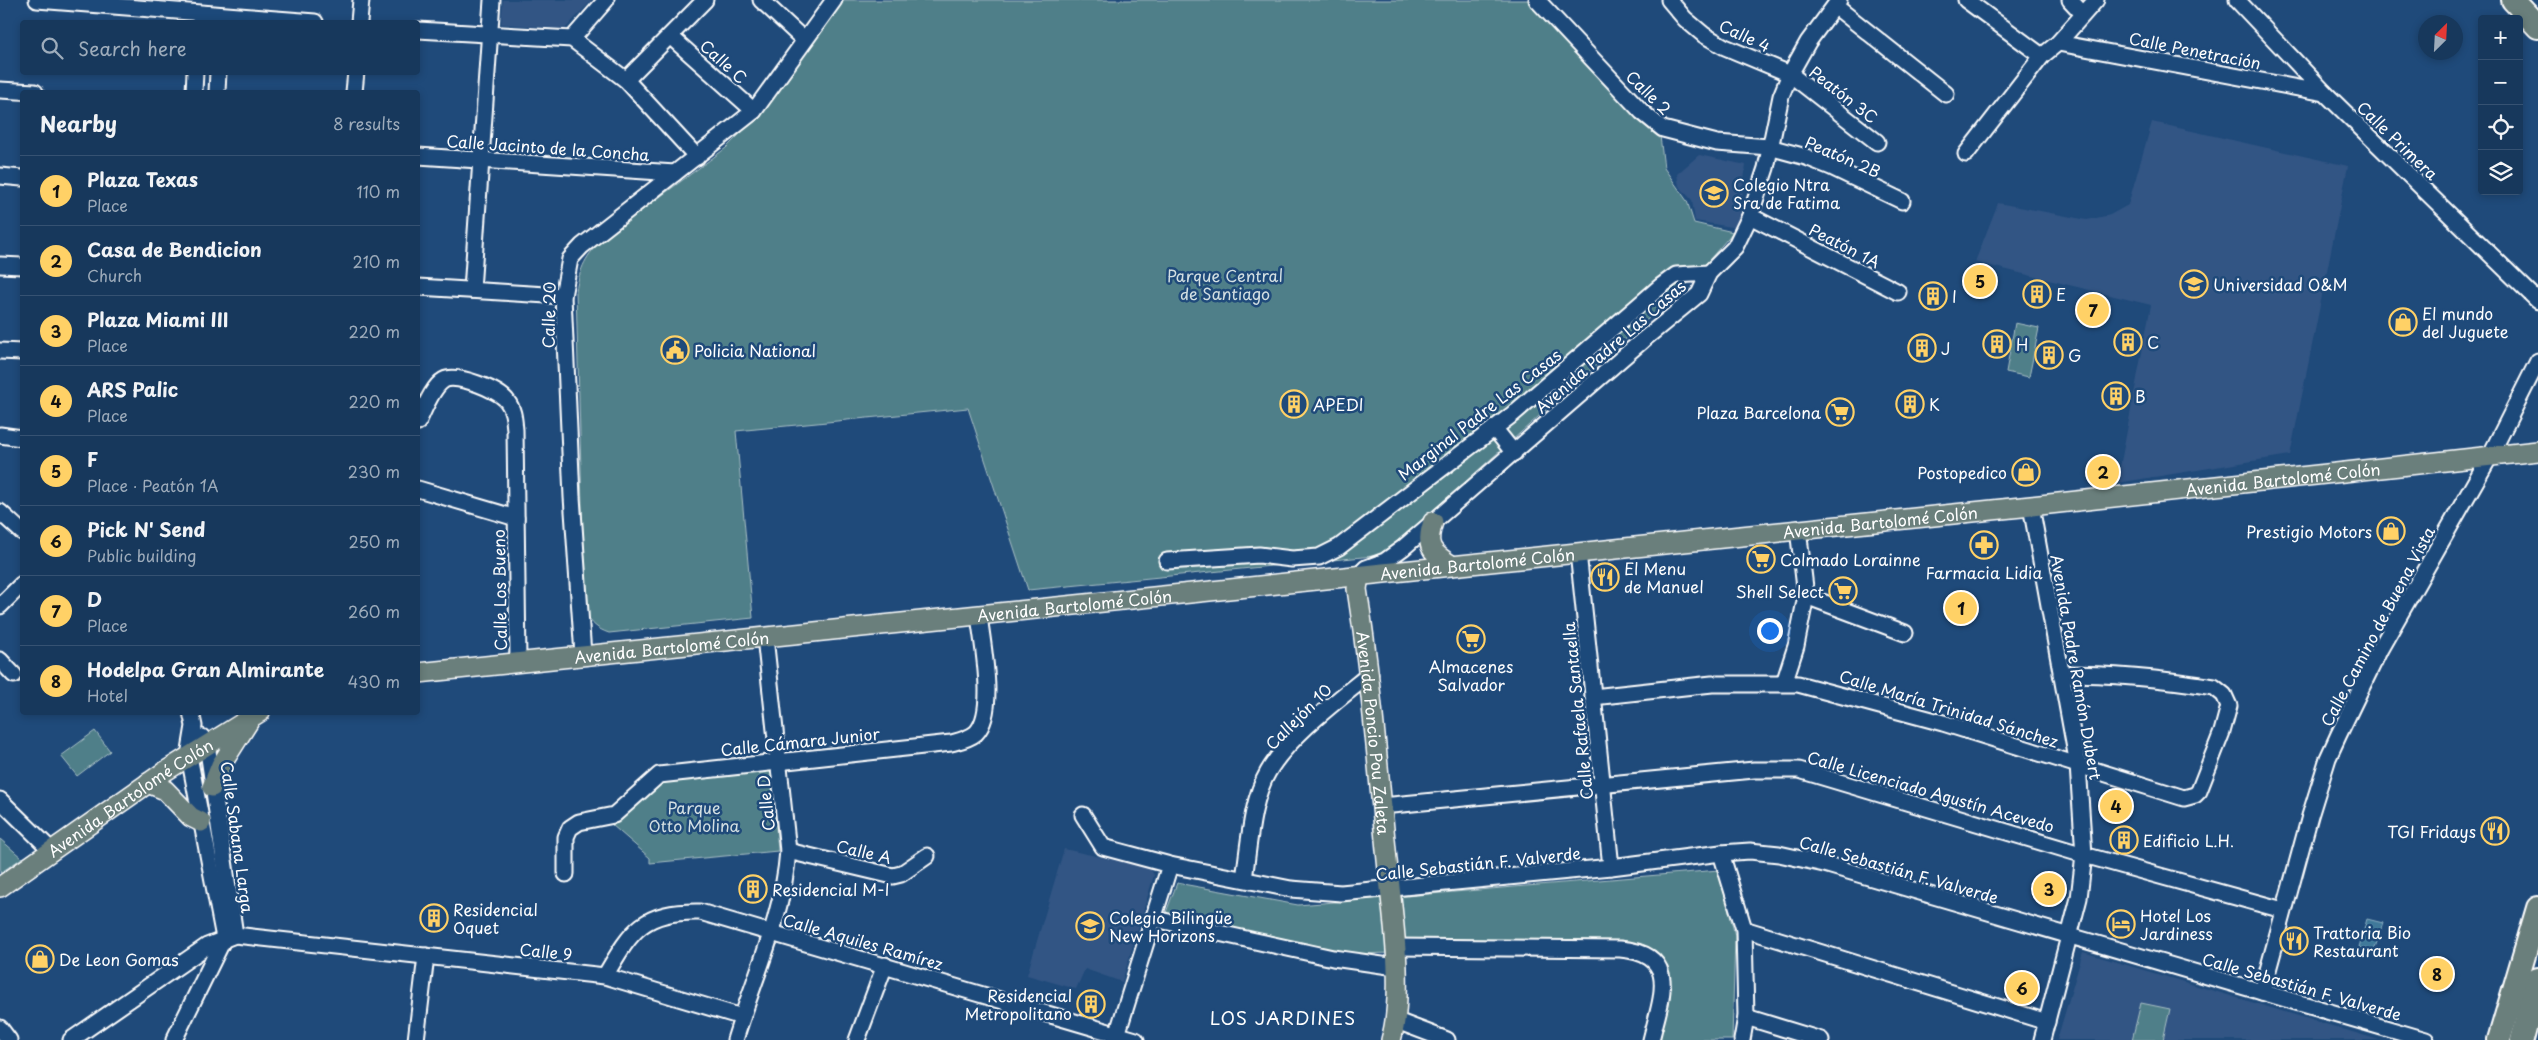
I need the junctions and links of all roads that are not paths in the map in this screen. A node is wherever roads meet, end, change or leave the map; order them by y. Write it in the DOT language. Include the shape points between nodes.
graph roads {
  1 [pos="37,0"];
  2 [pos="361,0"];
  3 [pos="492,0"];
  4 [pos="606,0"];
  5 [pos="705,0"];
  6 [pos="761,0"];
  7 [pos="834,0"];
  8 [pos="1537,0"];
  9 [pos="1669,0"];
  10 [pos="1966,0"];
  11 [pos="2070,0"];
  12 [pos="2096,0"];
  13 [pos="2237,0"];
  14 [pos="2513,0"];
  15 [pos="1837,3"];
  16 [pos="222,12"];
  17 [pos="2082,14"];
  18 [pos="200,18"];
  19 [pos="296,20"];
  20 [pos="359,20"];
  21 [pos="2538,27"];
  22 [pos="420,30"];
  23 [pos="491,35"];
  24 [pos="670,36"];
  25 [pos="572,39"];
  26 [pos="804,40"];
  27 [pos="2058,43"];
  28 [pos="2042,56"];
  29 [pos="1790,74"];
  30 [pos="195,75"];
  31 [pos="218,75"];
  32 [pos="356,75"];
  33 [pos="626,80"];
  34 [pos="0,90"];
  35 [pos="194,90"];
  36 [pos="216,90"];
  37 [pos="354,90"];
  38 [pos="20,91"];
  39 [pos="2325,93"];
  40 [pos="1946,94"];
  41 [pos="754,111"];
  42 [pos="1877,142"];
  43 [pos="1769,147"];
  44 [pos="1966,154"];
  45 [pos="420,156"];
  46 [pos="697,157"];
  47 [pos="480,160"];
  48 [pos="676,173"];
  49 [pos="0,176"];
  50 [pos="20,178"];
  51 [pos="1902,201"];
  52 [pos="1750,216"];
  53 [pos="0,265"];
  54 [pos="20,266"];
  55 [pos="1709,273"];
  56 [pos="420,287"];
  57 [pos="472,290"];
  58 [pos="1898,292"];
  59 [pos="562,296"];
  60 [pos="2538,301"];
  61 [pos="0,351"];
  62 [pos="20,352"];
  63 [pos="2538,361"];
  64 [pos="420,418"];
  65 [pos="1494,428"];
  66 [pos="0,435"];
  67 [pos="20,438"];
  68 [pos="2538,451"];
  69 [pos="1514,453"];
  70 [pos="2490,456"];
  71 [pos="420,490"];
  72 [pos="2031,506"];
  73 [pos="0,512"];
  74 [pos="516,518"];
  75 [pos="1433,522"];
  76 [pos="1798,529"];
  77 [pos="20,530"];
  78 [pos="1578,552"];
  79 [pos="1286,559"];
  80 [pos="1167,561"];
  81 [pos="1451,565"];
  82 [pos="1359,576"];
  83 [pos="1301,581"];
  84 [pos="20,586"];
  85 [pos="1806,596"];
  86 [pos="0,606"];
  87 [pos="979,615"];
  88 [pos="1905,633"];
  89 [pos="765,636"];
  90 [pos="583,655"];
  91 [pos="0,660"];
  92 [pos="518,661"];
  93 [pos="420,673"];
  94 [pos="1370,674"];
  95 [pos="2061,674"];
  96 [pos="14,675"];
  97 [pos="1784,683"];
  98 [pos="1593,697"];
  99 [pos="255,716"];
  100 [pos="192,719"];
  101 [pos="207,744"];
  102 [pos="188,756"];
  103 [pos="778,761"];
  104 [pos="2078,765"];
  105 [pos="148,783"];
  106 [pos="1603,784"];
  107 [pos="212,787"];
  108 [pos="0,800"];
  109 [pos="1382,806"];
  110 [pos="1083,815"];
  111 [pos="201,822"];
  112 [pos="51,850"];
  113 [pos="788,851"];
  114 [pos="1721,853"];
  115 [pos="2084,855"];
  116 [pos="927,856"];
  117 [pos="1170,865"];
  118 [pos="1611,867"];
  119 [pos="566,874"];
  120 [pos="1244,879"];
  121 [pos="0,887"];
  122 [pos="1390,889"];
  123 [pos="2538,908"];
  124 [pos="2283,910"];
  125 [pos="1154,919"];
  126 [pos="1744,929"];
  127 [pos="772,934"];
  128 [pos="2070,936"];
  129 [pos="227,937"];
  130 [pos="1395,947"];
  131 [pos="426,956"];
  132 [pos="885,965"];
  133 [pos="1396,967"];
  134 [pos="605,976"];
  135 [pos="2538,979"];
  136 [pos="2262,992"];
  137 [pos="742,1017"];
  138 [pos="1746,1017"];
  139 [pos="1397,1021"];
  140 [pos="2047,1022"];
  141 [pos="0,1028"];
  142 [pos="1117,1035"];
  143 [pos="9,1040"];
  144 [pos="71,1040"];
  145 [pos="174,1040"];
  146 [pos="416,1040"];
  147 [pos="735,1040"];
  148 [pos="857,1040"];
  149 [pos="1136,1040"];
  150 [pos="1391,1040"];
  151 [pos="1447,1040"];
  152 [pos="1651,1040"];
  153 [pos="1742,1040"];
  154 [pos="1821,1040"];
  155 [pos="2042,1040"];
  156 [pos="2426,1040"];
  157 [pos="2499,1040"];
  158 [pos="2522,1040"];
  1 -- 18 [label="street"];
  2 -- 20 [label="street"];
  3 -- 23 [label="street"];
  4 -- 25 [label="street"];
  5 -- 24 [label="street"];
  6 -- 26 [label="street"];
  7 -- 26 [label="street, Calle 20"];
  8 -- 43 [label="street, Calle 2" via="1642,112 1663,130 1717,143"];
  9 -- 29 [label="street, Calle 4" via="1704,35"];
  10 -- 28 [label="street"];
  11 -- 17 [label="street"];
  12 -- 17 [label="street"];
  13 -- 39 [label="street, Calle Primera"];
  14 -- 21 [label="highway"];
  15 -- 29 [label="street, Avenida Padre Las Casas" via="1808,42"];
  15 -- 40 [label="street"];
  16 -- 18 [label="street"];
  16 -- 19 [label="street"];
  17 -- 27 [label="street"];
  22 -- 23 [label="street"];
  23 -- 25 [label="street"];
  23 -- 47 [label="street"];
  24 -- 33 [label="street"];
  24 -- 41 [label="street, Calle C"];
  25 -- 33 [label="street"];
  26 -- 41 [label="street, Calle 20"];
  27 -- 28 [label="street"];
  27 -- 39 [label="street, Calle Penetración"];
  28 -- 44 [label="street"];
  29 -- 42 [label="street, Peatón 3C"];
  29 -- 43 [label="street, Avenida Padre Las Casas" via="1781,96"];
  30 -- 35 [label="street"];
  31 -- 36 [label="street"];
  32 -- 37 [label="street"];
  33 -- 46 [label="street"];
  34 -- 38 [label="street"];
  39 -- 60 [label="street, Calle Primera"];
  41 -- 46 [label="street, Calle 20"];
  43 -- 51 [label="street, Peatón 2B" via="1831,167"];
  43 -- 52 [label="street, Avenida Padre Las Casas" via="1759,193"];
  45 -- 47 [label="street, Calle Jacinto de la Concha"];
  46 -- 48 [label="street, Calle 20"];
  47 -- 48 [label="street, Calle Jacinto de la Concha"];
  47 -- 57 [label="street"];
  48 -- 59 [label="street, Calle 20" via="582,246 570,259"];
  49 -- 50 [label="street"];
  52 -- 55 [label="street, Avenida Padre Las Casas" via="1735,247"];
  52 -- 58 [label="street, Peatón 1A"];
  53 -- 54 [label="street"];
  55 -- 65 [label="street, Marginal Padre Las Casas" via="1676,275"];
  55 -- 69 [label="street, Avenida Padre Las Casas" via="1699,294"];
  56 -- 57 [label="street"];
  57 -- 59 [label="street"];
  59 -- 90 [label="street, Calle 20"];
  61 -- 62 [label="street"];
  63 -- 70 [label="street, Calle Camino de Buena Vista"];
  64 -- 74 [label="street, Calle Los Bueno" via="438,385 450,378 463,378 506,399 514,418"];
  65 -- 69 [label="street"];
  65 -- 79 [label="street, Marginal Padre Las Casas" via="1339,547 1319,557"];
  66 -- 67 [label="street"];
  68 -- 70 [label="main road, Avenida Bartolomé Colón"];
  69 -- 75 [label="street, Avenida Padre Las Casas"];
  70 -- 72 [label="main road, Avenida Bartolomé Colón"];
  70 -- 124 [label="street, Calle Camino de Buena Vista" via="2380,649 2339,734 2320,784"];
  71 -- 74 [label="street, Calle Los Bueno"];
  72 -- 76 [label="main road, Avenida Bartolomé Colón"];
  72 -- 95 [label="street, Avenida Padre Ramón Dubert"];
  73 -- 77 [label="street"];
  74 -- 92 [label="street, Calle Los Bueno"];
  75 -- 81 [label="main road" via="1428,541 1432,550"];
  75 -- 82 [label="street, Avenida Padre Las Casas" via="1393,556 1366,568"];
  76 -- 78 [label="main road, Avenida Bartolomé Colón"];
  76 -- 85 [label="street"];
  78 -- 81 [label="main road, Avenida Bartolomé Colón"];
  78 -- 98 [label="street, Calle Rafaela Santaella"];
  79 -- 80 [label="street, Marginal Padre Las Casas" via="1259,555"];
  79 -- 83 [label="street"];
  81 -- 82 [label="main road, Avenida Bartolomé Colón"];
  82 -- 83 [label="main road, Avenida Bartolomé Colón"];
  82 -- 94 [label="main road, Avenida Poncio Pou Zaleta" via="1357,589"];
  83 -- 87 [label="main road, Avenida Bartolomé Colón"];
  84 -- 86 [label="street"];
  85 -- 88 [label="street"];
  85 -- 97 [label="street"];
  87 -- 89 [label="main road, Avenida Bartolomé Colón"];
  87 -- 103 [label="street, Calle Cámara Junior" via="988,702 976,733 951,743"];
  89 -- 90 [label="main road, Avenida Bartolomé Colón"];
  89 -- 103 [label="street, Calle D"];
  90 -- 92 [label="main road, Avenida Bartolomé Colón"];
  91 -- 96 [label="street"];
  92 -- 93 [label="main road, Avenida Bartolomé Colón"];
  94 -- 109 [label="main road, Avenida Poncio Pou Zaleta"];
  94 -- 120 [label="street, Callejón 10" via="1294,740 1268,772 1251,828"];
  95 -- 104 [label="street, Avenida Padre Ramón Dubert"];
  95 -- 104 [label="street, Calle María Trinidad Sánchez" via="2106,674 2214,687 2224,695 2229,706 2200,791 2190,797 2184,798"];
  97 -- 98 [label="street, Calle María Trinidad Sánchez" via="1712,684"];
  97 -- 104 [label="street, Calle María Trinidad Sánchez" via="1823,689"];
  98 -- 106 [label="street, Calle Rafaela Santaella"];
  99 -- 101 [label="main road, Avenida Bartolomé Colón"];
  99 -- 107 [label="main road" via="218,771"];
  100 -- 101 [label="street"];
  100 -- 102 [label="street"];
  101 -- 102 [label="main road, Avenida Bartolomé Colón"];
  101 -- 107 [label="street, Calle Sabana Larga"];
  102 -- 105 [label="main road, Avenida Bartolomé Colón"];
  102 -- 111 [label="street, Calle Sabana Larga"];
  103 -- 113 [label="street, Calle D"];
  103 -- 119 [label="street, Calle Cámara Junior" via="659,775 614,816 579,822 570,828 566,837"];
  104 -- 115 [label="street, Avenida Padre Ramón Dubert"];
  105 -- 111 [label="main road" via="164,790"];
  105 -- 112 [label="main road, Avenida Bartolomé Colón"];
  106 -- 109 [label="street, Calle Licenciado Agustín Acevedo"];
  106 -- 115 [label="street, Calle Licenciado Agustín Acevedo" via="1769,768 1799,770"];
  106 -- 118 [label="street, Calle Rafaela Santaella"];
  107 -- 129 [label="street, Calle Sabana Larga"];
  108 -- 112 [label="street"];
  109 -- 122 [label="main road, Avenida Poncio Pou Zaleta"];
  110 -- 117 [label="street, Calle Sebastián F. Valverde" via="1103,847"];
  111 -- 129 [label="street, Calle Sabana Larga"];
  112 -- 121 [label="main road, Avenida Bartolomé Colón"];
  113 -- 116 [label="street, Calle A" via="893,876"];
  113 -- 127 [label="street, Calle D" via="783,891"];
  114 -- 118 [label="street, Calle Sebastián F. Valverde"];
  114 -- 126 [label="street"];
  114 -- 128 [label="street, Calle Sebastián F. Valverde" via="1779,854 1824,864"];
  115 -- 124 [label="street, Calle Licenciado Agustín Acevedo"];
  115 -- 128 [label="street, Avenida Padre Ramón Dubert"];
  117 -- 120 [label="street, Calle Sebastián F. Valverde"];
  117 -- 125 [label="street"];
  118 -- 122 [label="street, Calle Sebastián F. Valverde"];
  120 -- 122 [label="street, Calle Sebastián F. Valverde" via="1291,890 1340,893"];
  122 -- 130 [label="main road, Avenida Poncio Pou Zaleta"];
  123 -- 157 [label="highway"];
  124 -- 136 [label="street, Calle Camino de Buena Vista"];
  125 -- 133 [label="street" via="1333,958"];
  125 -- 142 [label="street"];
  126 -- 138 [label="street"];
  126 -- 140 [label="street"];
  127 -- 132 [label="street, Calle Aquiles Ramírez"];
  127 -- 134 [label="street, Calle Aquiles Ramírez" via="700,912 660,914 628,938"];
  127 -- 137 [label="street, Calle D"];
  128 -- 136 [label="street, Calle Sebastián F. Valverde"];
  128 -- 140 [label="street, Avenida Padre Ramón Dubert"];
  129 -- 131 [label="street, Calle 9"];
  129 -- 144 [label="street" via="207,946"];
  129 -- 145 [label="street"];
  130 -- 133 [label="main road, Avenida Poncio Pou Zaleta"];
  130 -- 152 [label="street" via="1620,949 1643,953 1661,971 1663,985"];
  131 -- 134 [label="street, Calle 9"];
  131 -- 146 [label="street"];
  132 -- 142 [label="street, Calle Aquiles Ramírez"];
  132 -- 148 [label="street"];
  133 -- 139 [label="main road, Avenida Poncio Pou Zaleta"];
  134 -- 137 [label="street, Calle 9"];
  135 -- 158 [label="highway"];
  136 -- 156 [label="street, Calle Sebastián F. Valverde"];
  137 -- 147 [label="street, Calle D"];
  138 -- 153 [label="street"];
  138 -- 154 [label="street"];
  139 -- 150 [label="main road, Avenida Poncio Pou Zaleta"];
  139 -- 151 [label="street"];
  140 -- 155 [label="street, Avenida Padre Ramón Dubert"];
  141 -- 143 [label="street"];
  142 -- 149 [label="street, Calle Aquiles Ramírez"];
}
